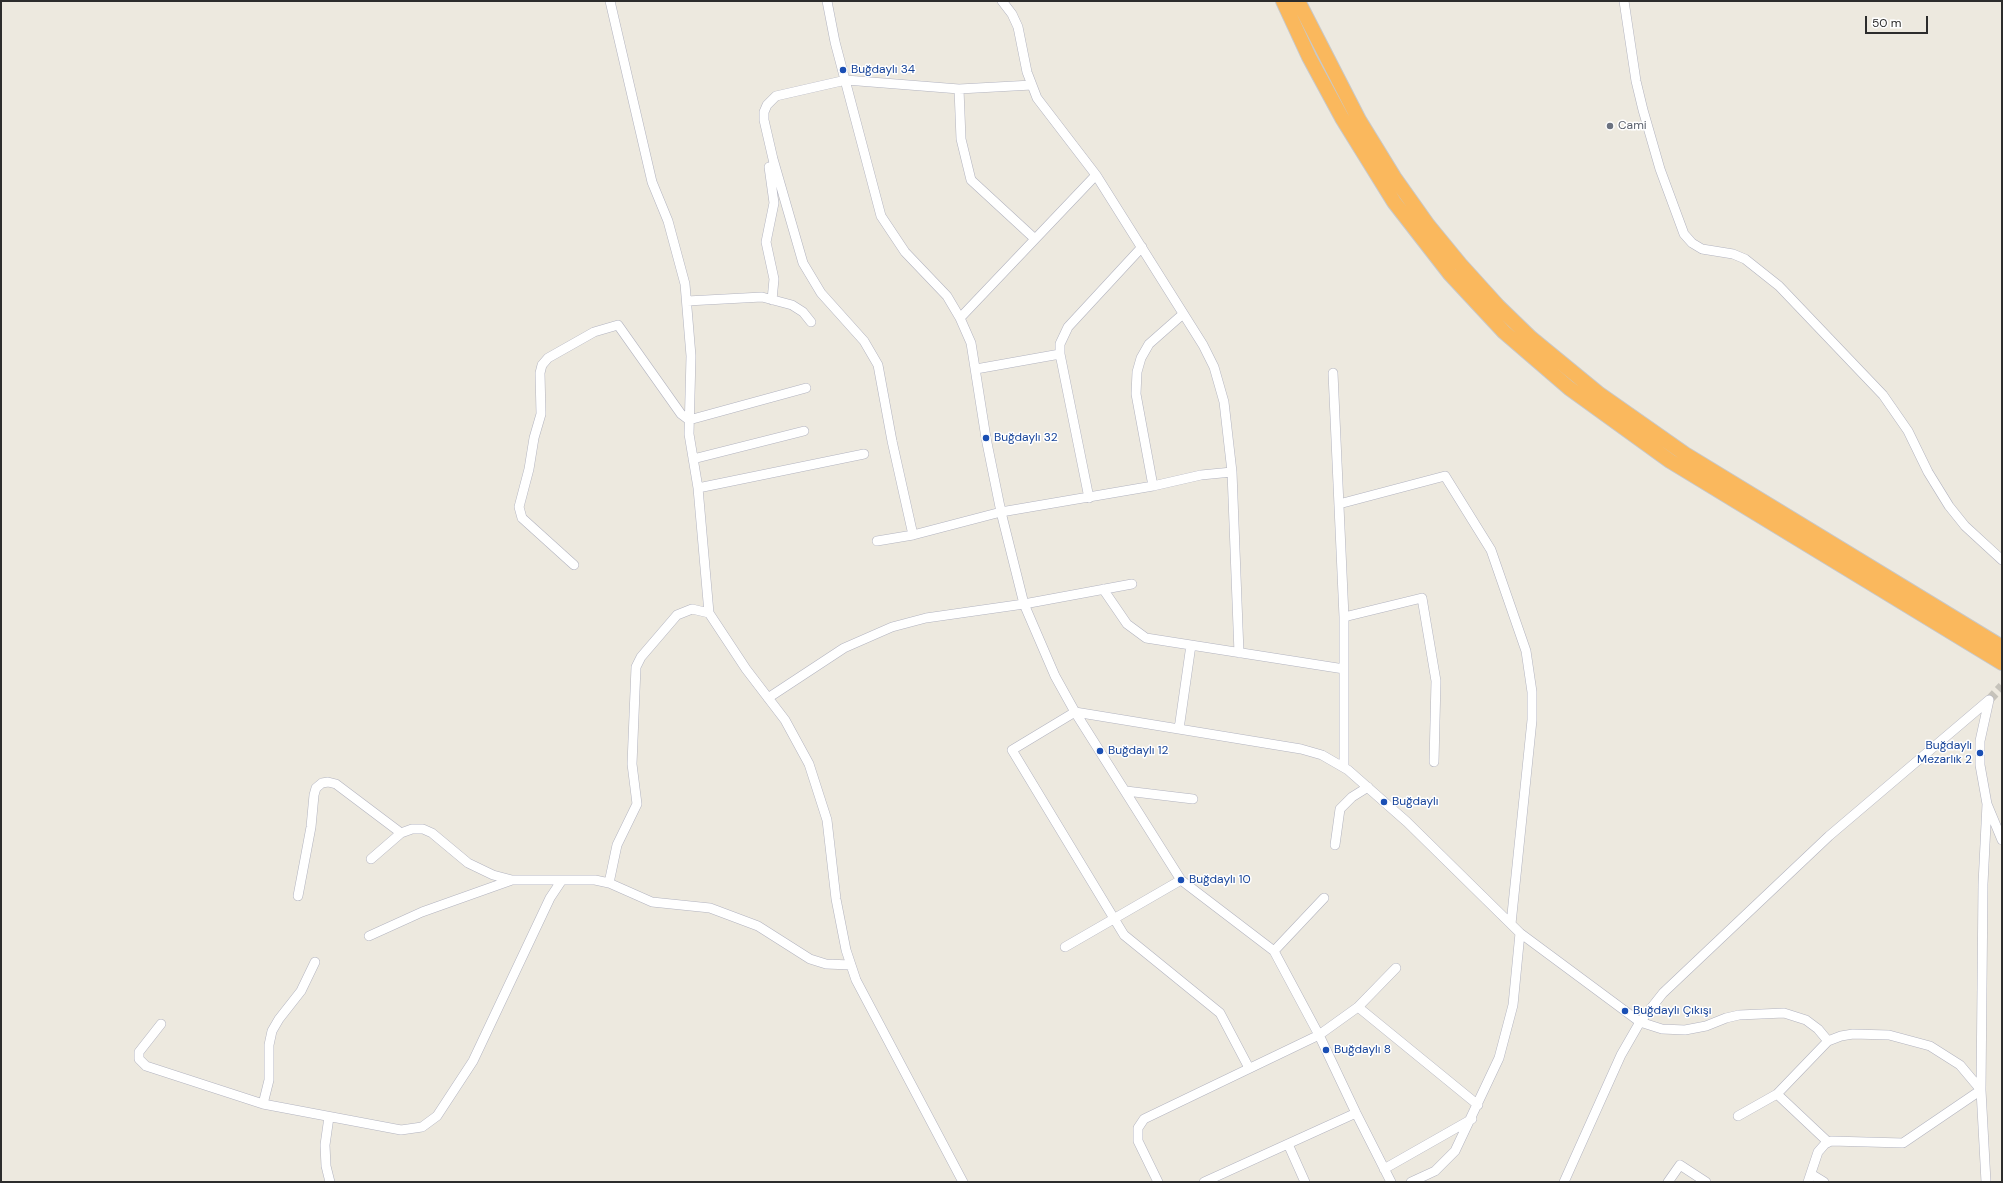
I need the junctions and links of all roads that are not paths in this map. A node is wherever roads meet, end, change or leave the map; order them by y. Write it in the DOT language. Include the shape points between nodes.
graph roads {
  1 [pos="610,1"];
  2 [pos="827,1"];
  3 [pos="1002,1"];
  4 [pos="1283,1"];
  5 [pos="1298,1"];
  6 [pos="1624,1"];
  7 [pos="846,80"];
  8 [pos="1032,85"];
  9 [pos="959,89"];
  10 [pos="773,160"];
  11 [pos="1096,175"];
  12 [pos="1035,239"];
  13 [pos="1142,247"];
  14 [pos="772,300"];
  15 [pos="687,301"];
  16 [pos="1183,314"];
  17 [pos="960,318"];
  18 [pos="811,322"];
  19 [pos="1060,354"];
  20 [pos="976,369"];
  21 [pos="1333,373"];
  22 [pos="806,388"];
  23 [pos="690,421"];
  24 [pos="804,432"];
  25 [pos="864,454"];
  26 [pos="693,459"];
  27 [pos="1232,472"];
  28 [pos="1153,486"];
  29 [pos="698,488"];
  30 [pos="1088,498"];
  31 [pos="1339,504"];
  32 [pos="1002,512"];
  33 [pos="913,535"];
  34 [pos="877,540"];
  35 [pos="2002,560"];
  36 [pos="574,565"];
  37 [pos="1132,584"];
  38 [pos="1103,589"];
  39 [pos="1024,604"];
  40 [pos="709,612"];
  41 [pos="1344,617"];
  42 [pos="1191,645"];
  43 [pos="2002,647"];
  44 [pos="1239,653"];
  45 [pos="2002,663"];
  46 [pos="1344,669"];
  47 [pos="768,698"];
  48 [pos="1075,712"];
  49 [pos="1179,729"];
  50 [pos="1434,762"];
  51 [pos="1344,767"];
  52 [pos="1368,787"];
  53 [pos="1126,791"];
  54 [pos="1192,799"];
  55 [pos="1987,804"];
  56 [pos="401,833"];
  57 [pos="2002,840"];
  58 [pos="1335,845"];
  59 [pos="371,859"];
  60 [pos="512,880"];
  61 [pos="562,880"];
  62 [pos="1181,880"];
  63 [pos="609,883"];
  64 [pos="298,896"];
  65 [pos="1324,898"];
  66 [pos="1114,918"];
  67 [pos="1511,924"];
  68 [pos="1520,933"];
  69 [pos="369,936"];
  70 [pos="1065,947"];
  71 [pos="1274,951"];
  72 [pos="315,962"];
  73 [pos="851,965"];
  74 [pos="1396,968"];
  75 [pos="1358,1007"];
  76 [pos="1640,1022"];
  77 [pos="160,1024"];
  78 [pos="1319,1035"];
  79 [pos="1828,1041"];
  80 [pos="1249,1068"];
  81 [pos="1981,1090"];
  82 [pos="1778,1094"];
  83 [pos="263,1104"];
  84 [pos="1478,1105"];
  85 [pos="1356,1113"];
  86 [pos="1738,1116"];
  87 [pos="329,1117"];
  88 [pos="1472,1119"];
  89 [pos="1828,1142"];
  90 [pos="1288,1144"];
  91 [pos="1384,1168"];
  92 [pos="1810,1178"];
  93 [pos="330,1182"];
  94 [pos="963,1182"];
  95 [pos="1158,1182"];
  96 [pos="1204,1182"];
  97 [pos="1305,1182"];
  98 [pos="1391,1182"];
  99 [pos="1411,1182"];
  100 [pos="1564,1182"];
  101 [pos="1668,1182"];
  102 [pos="1706,1182"];
  103 [pos="1824,1182"];
  104 [pos="1986,1182"];
  1 -- 15 [label="street" via="652,182 675,241"];
  2 -- 7 [label="street"];
  3 -- 8 [label="street" via="1018,27 1023,60"];
  4 -- 45 [label="highway" via="1309,57 1339,112 1394,202 1450,274 1520,346 1592,406 1670,461"];
  5 -- 43 [label="highway" via="1359,120 1394,177 1460,264 1531,338 1598,393 1685,454"];
  6 -- 35 [label="street" via="1643,110 1662,176 1684,234 1702,249 1745,258 1779,286 1883,395 1908,431 1928,472 1949,506 1965,526"];
  7 -- 9 [label="street"];
  7 -- 10 [label="street" via="776,96 769,101 765,108 764,120"];
  7 -- 17 [label="street" via="881,216 904,252 939,286"];
  8 -- 9 [label="street"];
  8 -- 11 [label="street" via="1045,109"];
  9 -- 12 [label="street" via="961,140 971,180"];
  10 -- 14 [label="street" via="769,165 774,203 766,242 774,279"];
  10 -- 33 [label="street" via="807,272 821,293 864,341 878,365"];
  11 -- 12 [label="street"];
  11 -- 13 [label="street"];
  12 -- 17 [label="street"];
  13 -- 16 [label="street"];
  13 -- 19 [label="street" via="1068,327 1062,338"];
  14 -- 15 [label="street" via="762,297"];
  14 -- 18 [label="street" via="797,308"];
  15 -- 23 [label="street" via="691,356"];
  16 -- 27 [label="street" via="1203,344 1218,378 1224,402"];
  16 -- 28 [label="street" via="1149,344 1137,372 1136,394"];
  17 -- 20 [label="street" via="971,343"];
  19 -- 20 [label="street"];
  19 -- 30 [label="street"];
  20 -- 32 [label="street" via="986,438"];
  21 -- 31 [label="street"];
  22 -- 23 [label="street"];
  23 -- 26 [label="street" via="689,434"];
  23 -- 36 [label="street" via="681,414 618,325 594,332 545,362 540,373 542,414 534,438 519,511 522,518"];
  24 -- 26 [label="street"];
  25 -- 29 [label="street"];
  26 -- 29 [label="street"];
  27 -- 28 [label="street" via="1201,475"];
  27 -- 44 [label="street"];
  28 -- 30 [label="street"];
  29 -- 40 [label="street"];
  30 -- 32 [label="street"];
  31 -- 41 [label="street"];
  31 -- 67 [label="street" via="1445,476 1491,550 1526,651 1532,692 1532,720"];
  32 -- 33 [label="street"];
  32 -- 39 [label="street"];
  33 -- 34 [label="street"];
  37 -- 38 [label="street"];
  38 -- 39 [label="street"];
  38 -- 42 [label="street" via="1127,624 1139,634 1146,638"];
  39 -- 47 [label="street" via="926,618 881,631 844,648"];
  39 -- 48 [label="street" via="1044,653"];
  40 -- 47 [label="street"];
  40 -- 63 [label="street" via="692,609 677,615 641,657 636,667 632,764 636,804 617,845"];
  41 -- 46 [label="street"];
  41 -- 50 [label="street" via="1422,598 1436,681"];
  42 -- 44 [label="street"];
  42 -- 49 [label="street"];
  44 -- 46 [label="street"];
  46 -- 51 [label="street"];
  47 -- 73 [label="street" via="800,747 822,801 827,820 836,899"];
  48 -- 49 [label="street"];
  48 -- 53 [label="street"];
  48 -- 66 [label="street" via="1012,750"];
  49 -- 51 [label="street" via="1312,751"];
  51 -- 52 [label="street"];
  52 -- 58 [label="street" via="1352,797 1340,810"];
  52 -- 67 [label="street"];
  53 -- 54 [label="street"];
  53 -- 62 [label="street"];
  55 -- 57 [label="street"];
  55 -- 76 [label="street" via="1981,777 1980,753 1982,728 1989,700 1829,836 1675,980"];
  55 -- 81 [label="street" via="1983,884"];
  56 -- 59 [label="street"];
  56 -- 60 [label="street" via="416,828 426,830 476,868"];
  56 -- 64 [label="street" via="336,784 322,783 316,788 314,795 311,827"];
  60 -- 61 [label="street"];
  60 -- 69 [label="street" via="422,912"];
  61 -- 63 [label="street" via="595,880"];
  61 -- 87 [label="street" via="550,898 472,1061 437,1116 422,1127 408,1130"];
  62 -- 66 [label="street"];
  62 -- 71 [label="street"];
  63 -- 73 [label="street" via="652,902 671,906 700,906 722,912 758,926 810,960 826,964"];
  65 -- 71 [label="street"];
  66 -- 70 [label="street"];
  66 -- 80 [label="street" via="1124,935 1220,1013"];
  67 -- 68 [label="street"];
  68 -- 76 [label="street"];
  68 -- 84 [label="street" via="1513,1005 1499,1058"];
  71 -- 78 [label="street"];
  72 -- 83 [label="street" via="301,991 272,1031 269,1045 269,1080"];
  73 -- 94 [label="street" via="863,995"];
  74 -- 75 [label="street"];
  75 -- 78 [label="street"];
  75 -- 84 [label="street"];
  76 -- 79 [label="street" via="1662,1028 1685,1030 1739,1015 1784,1013 1806,1020"];
  76 -- 100 [label="street" via="1621,1055"];
  77 -- 83 [label="street" via="139,1052 139,1060 143,1064"];
  78 -- 80 [label="street"];
  78 -- 85 [label="street"];
  79 -- 81 [label="street" via="1841,1036 1865,1034 1889,1035 1916,1041 1952,1058"];
  79 -- 82 [label="street"];
  80 -- 95 [label="street" via="1148,1116 1141,1123 1137,1132 1138,1141"];
  81 -- 89 [label="street" via="1903,1143"];
  81 -- 104 [label="street"];
  82 -- 86 [label="street"];
  82 -- 89 [label="street"];
  83 -- 87 [label="street"];
  84 -- 88 [label="street"];
  85 -- 90 [label="street"];
  85 -- 91 [label="street"];
  87 -- 93 [label="street" via="325,1145"];
  88 -- 91 [label="street"];
  88 -- 99 [label="street" via="1449,1158 1435,1171"];
  89 -- 92 [label="street" via="1818,1152"];
  90 -- 96 [label="street"];
  90 -- 97 [label="street"];
  91 -- 98 [label="street"];
  92 -- 103 [label="street"];
  101 -- 102 [label="street" via="1680,1165"];
}
